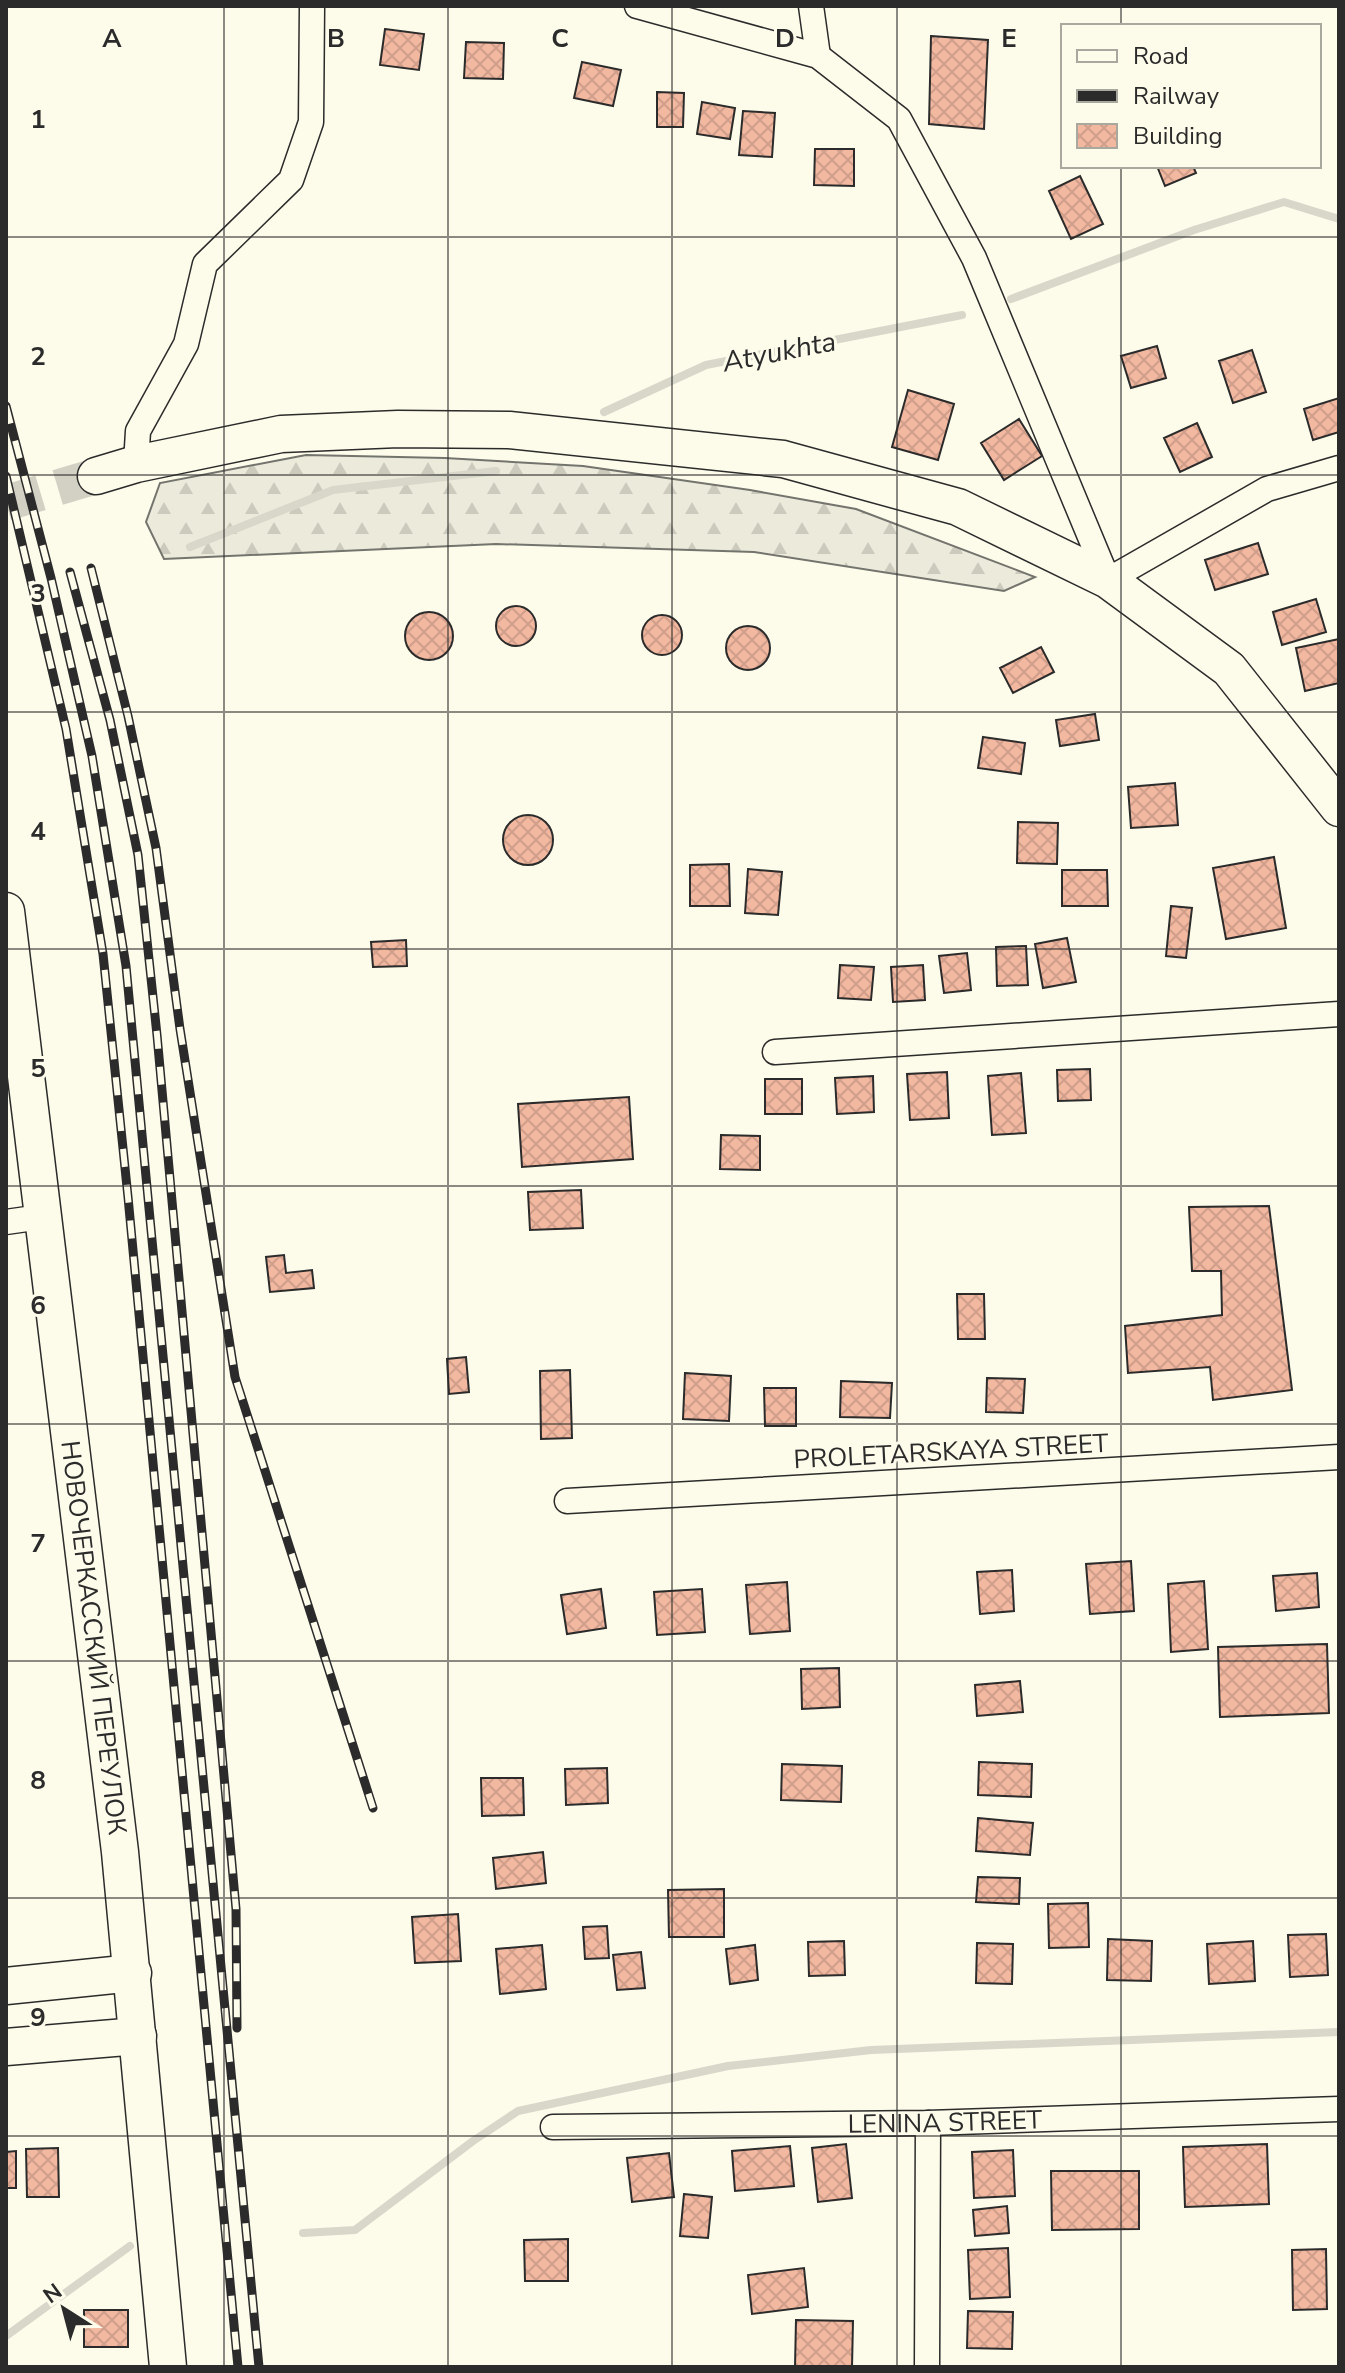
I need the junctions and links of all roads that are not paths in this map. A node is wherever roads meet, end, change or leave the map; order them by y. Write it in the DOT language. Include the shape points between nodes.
graph roads {
  1 [pos="312,6"];
  2 [pos="637,6"];
  3 [pos="811,6"];
  4 [pos="818,56"];
  5 [pos="136,464"];
  6 [pos="1339,468"];
  7 [pos="96,476"];
  8 [pos="1108,580"];
  9 [pos="1339,808"];
  10 [pos="6,911"];
  11 [pos="1339,1014"];
  12 [pos="775,1052"];
  13 [pos="41,1217"];
  14 [pos="6,1222"];
  15 [pos="1339,1457"];
  16 [pos="567,1501"];
  17 [pos="133,1973"];
  18 [pos="6,1986"];
  19 [pos="138,2036"];
  20 [pos="6,2047"];
  21 [pos="1339,2109"];
  22 [pos="928,2123"];
  23 [pos="553,2127"];
  24 [pos="168,2367"];
  25 [pos="927,2367"];
  1 -- 5 [label="street" via="311,122 291,180 205,264 186,344 138,431"];
  2 -- 4 [label="street"];
  3 -- 4 [label="street"];
  4 -- 8 [label="street" via="899,119 974,258"];
  5 -- 7 [label="main road"];
  5 -- 8 [label="main road" via="281,434 398,429 509,430 783,459 958,507"];
  6 -- 8 [label="street" via="1267,489"];
  8 -- 9 [label="main road" via="1229,669"];
  10 -- 13 [label="main road, НОВОЧЕРКАССКИЙ ПЕРЕУЛОК"];
  11 -- 12 [label="street"];
  13 -- 14 [label="street"];
  13 -- 17 [label="main road, НОВОЧЕРКАССКИЙ ПЕРЕУЛОК"];
  15 -- 16 [label="street, PROLETARSKAYA STREET"];
  17 -- 18 [label="main road"];
  17 -- 19 [label="main road, НОВОЧЕРКАССКИЙ ПЕРЕУЛОК"];
  19 -- 20 [label="main road"];
  19 -- 24 [label="main road, НОВОЧЕРКАССКИЙ ПЕРЕУЛОК"];
  21 -- 22 [label="street, LENINA STREET"];
  22 -- 23 [label="street, LENINA STREET"];
  22 -- 25 [label="street"];
}
